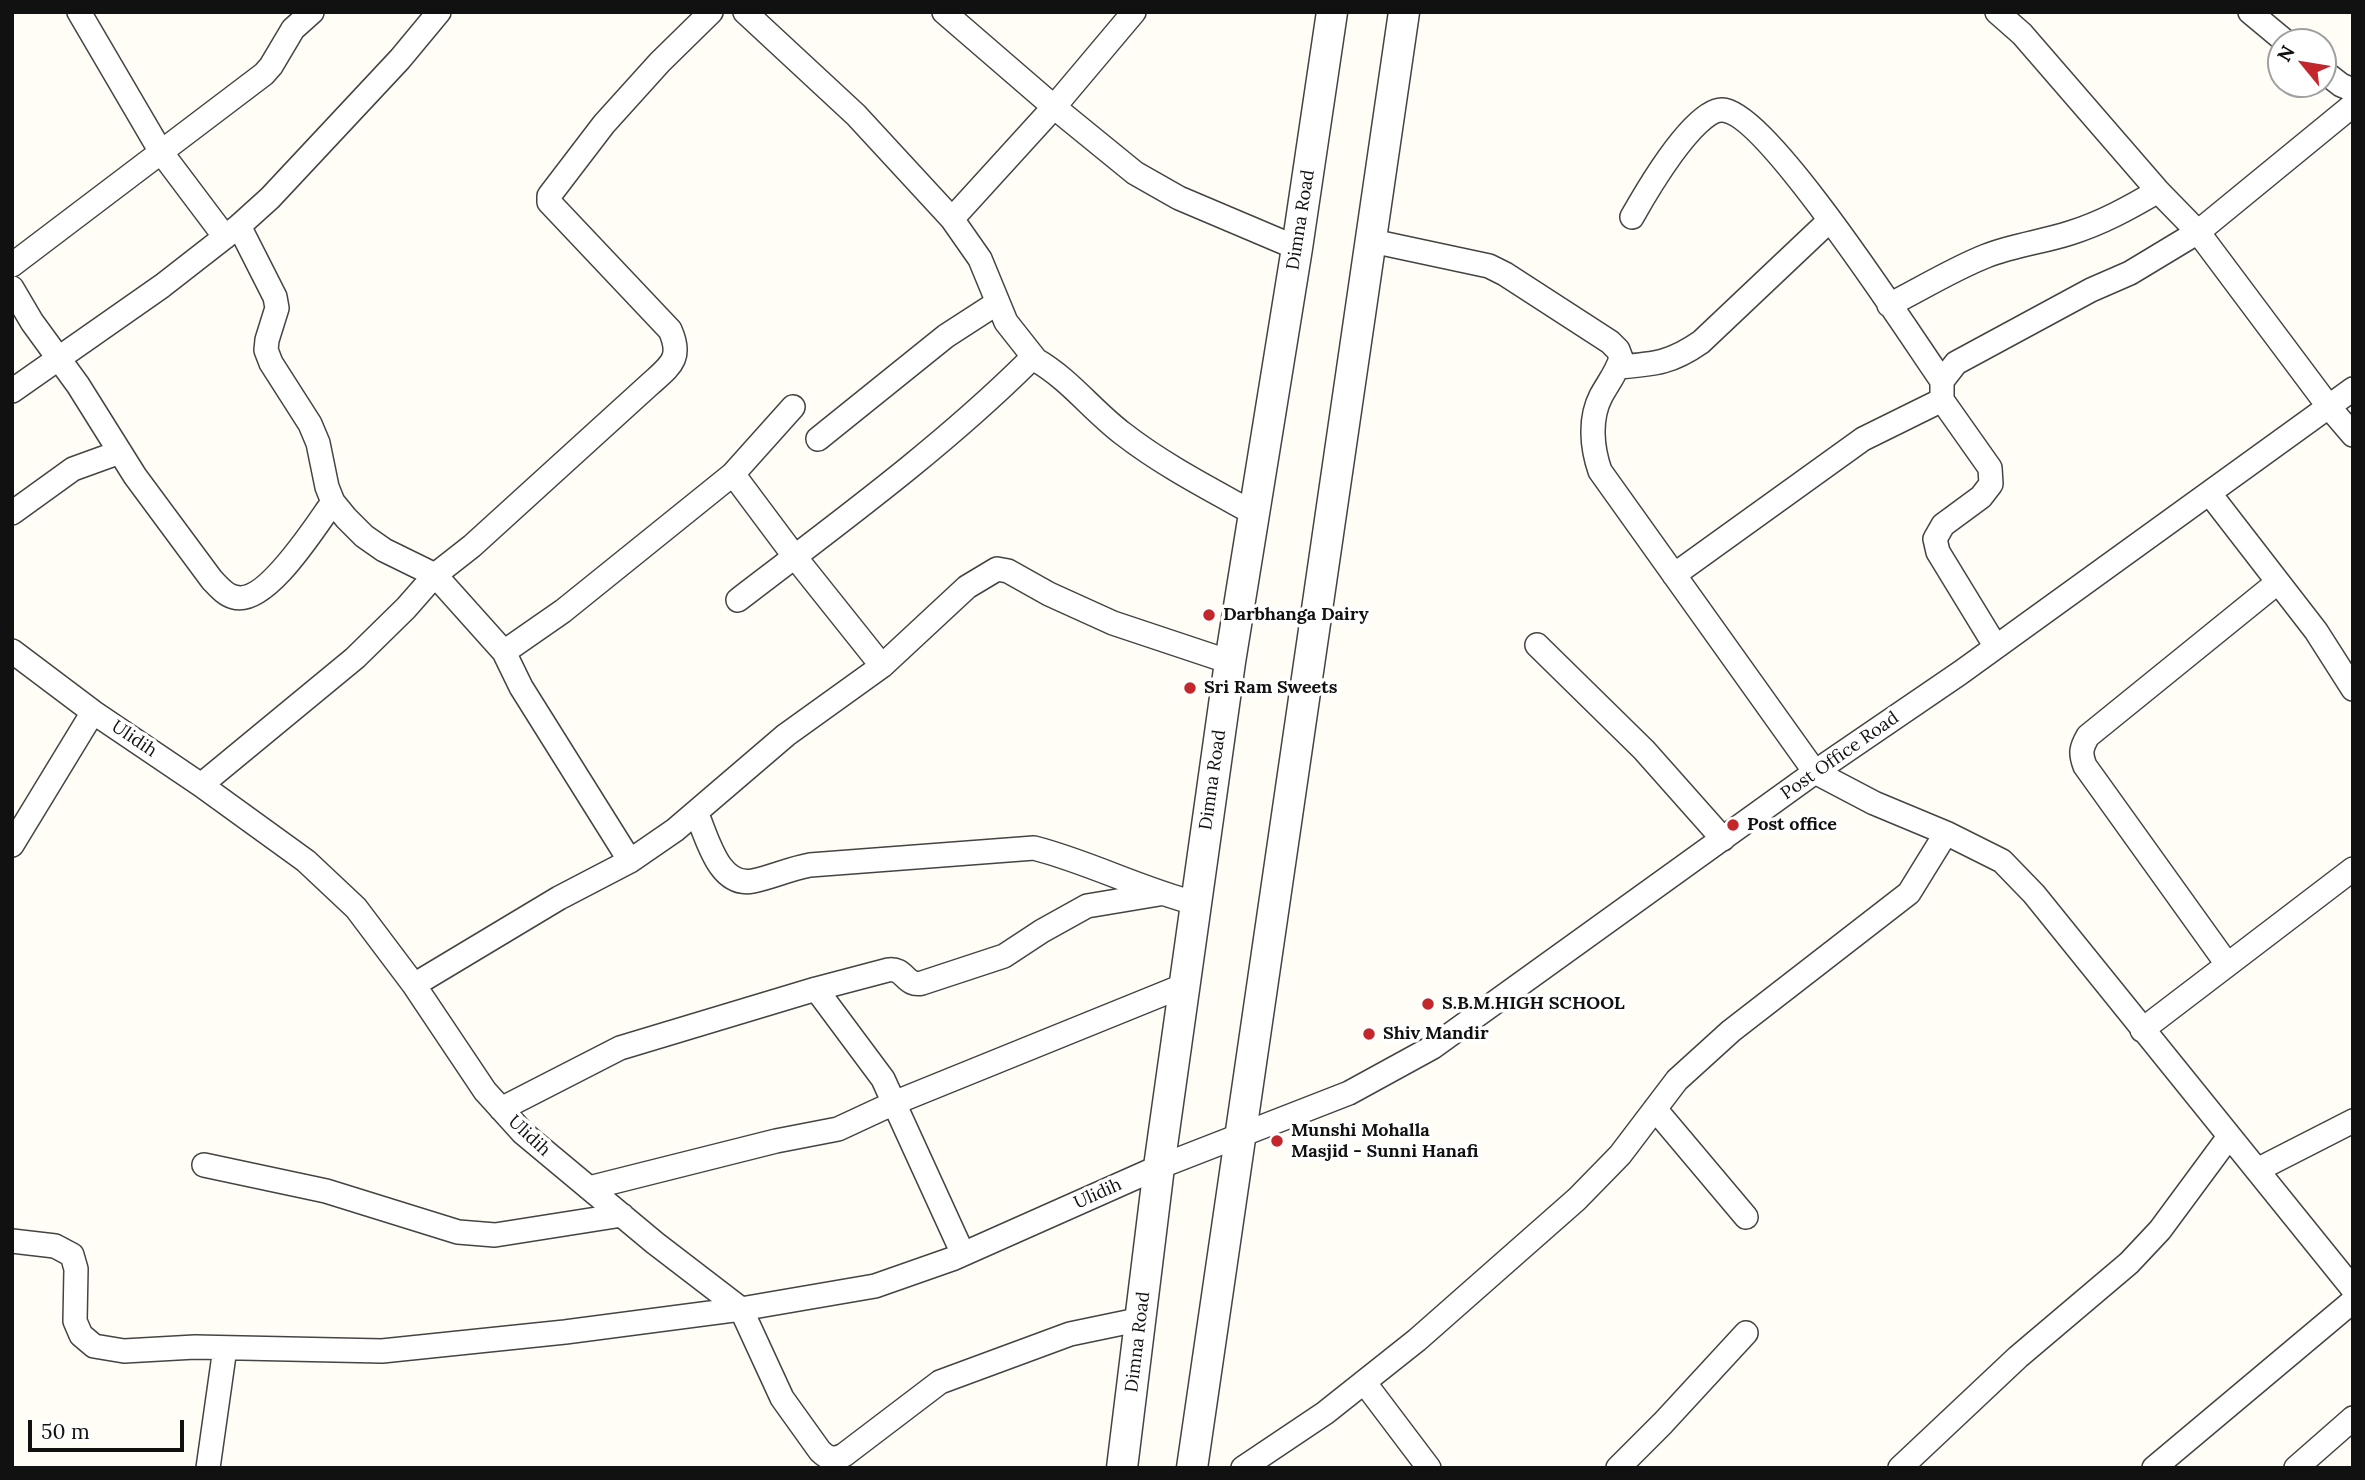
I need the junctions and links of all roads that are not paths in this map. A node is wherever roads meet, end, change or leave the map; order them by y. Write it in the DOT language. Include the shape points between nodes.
graph roads {
  1 [pos="79,12"];
  2 [pos="312,12"];
  3 [pos="439,12"];
  4 [pos="711,12"];
  5 [pos="746,12"];
  6 [pos="944,12"];
  7 [pos="1134,12"];
  8 [pos="1332,12"];
  9 [pos="1404,12"];
  10 [pos="1997,12"];
  11 [pos="2250,12"];
  12 [pos="2269,28"];
  13 [pos="2337,82"];
  14 [pos="2353,90"];
  15 [pos="2353,105"];
  16 [pos="1055,107"];
  17 [pos="161,152"];
  18 [pos="2158,191"];
  19 [pos="1632,217"];
  20 [pos="952,219"];
  21 [pos="1830,220"];
  22 [pos="232,232"];
  23 [pos="2197,232"];
  24 [pos="1372,241"];
  25 [pos="1297,248"];
  26 [pos="12,265"];
  27 [pos="12,288"];
  28 [pos="997,303"];
  29 [pos="1889,305"];
  30 [pos="58,357"];
  31 [pos="1036,360"];
  32 [pos="1619,367"];
  33 [pos="2353,389"];
  34 [pos="1942,390"];
  35 [pos="12,391"];
  36 [pos="793,407"];
  37 [pos="2329,407"];
  38 [pos="2353,435"];
  39 [pos="818,439"];
  40 [pos="120,452"];
  41 [pos="733,474"];
  42 [pos="2210,494"];
  43 [pos="333,502"];
  44 [pos="12,513"];
  45 [pos="1255,514"];
  46 [pos="795,557"];
  47 [pos="435,575"];
  48 [pos="1674,575"];
  49 [pos="2278,582"];
  50 [pos="738,600"];
  51 [pos="1537,645"];
  52 [pos="1996,647"];
  53 [pos="12,651"];
  54 [pos="504,652"];
  55 [pos="1230,662"];
  56 [pos="882,666"];
  57 [pos="2353,688"];
  58 [pos="93,712"];
  59 [pos="1815,772"];
  60 [pos="201,785"];
  61 [pos="696,812"];
  62 [pos="1946,833"];
  63 [pos="1723,839"];
  64 [pos="12,845"];
  65 [pos="629,861"];
  66 [pos="2351,874"];
  67 [pos="1159,894"];
  68 [pos="1195,903"];
  69 [pos="2227,964"];
  70 [pos="414,985"];
  71 [pos="1185,985"];
  72 [pos="816,989"];
  73 [pos="2142,1030"];
  74 [pos="894,1102"];
  75 [pos="501,1109"];
  76 [pos="1655,1109"];
  77 [pos="2353,1121"];
  78 [pos="1240,1136"];
  79 [pos="2228,1138"];
  80 [pos="204,1165"];
  81 [pos="1159,1167"];
  82 [pos="2258,1170"];
  83 [pos="589,1188"];
  84 [pos="622,1215"];
  85 [pos="1746,1217"];
  86 [pos="12,1241"];
  87 [pos="963,1254"];
  88 [pos="2353,1289"];
  89 [pos="2353,1301"];
  90 [pos="741,1308"];
  91 [pos="1142,1319"];
  92 [pos="1746,1333"];
  93 [pos="225,1348"];
  94 [pos="1364,1382"];
  95 [pos="2353,1419"];
  96 [pos="850,1462"];
  97 [pos="208,1468"];
  98 [pos="1122,1468"];
  99 [pos="1192,1468"];
  100 [pos="1243,1468"];
  101 [pos="1429,1468"];
  102 [pos="1618,1468"];
  103 [pos="1900,1468"];
  104 [pos="2154,1468"];
  105 [pos="2296,1468"];
  1 -- 17 [label="street"];
  2 -- 17 [label="street" via="293,29 264,74"];
  3 -- 22 [label="street" via="279,188"];
  4 -- 47 [label="street" via="604,124 549,196 555,209 670,330 677,345 674,359"];
  5 -- 20 [label="street" via="856,115"];
  6 -- 16 [label="street"];
  7 -- 16 [label="street"];
  8 -- 25 [label="street, Dimna Road"];
  9 -- 24 [label="street"];
  10 -- 18 [label="street" via="2022,34"];
  11 -- 12 [label="street"];
  13 -- 14 [label="street"];
  15 -- 23 [label="street"];
  16 -- 20 [label="street"];
  16 -- 25 [label="street" via="1151,183"];
  17 -- 22 [label="street"];
  17 -- 26 [label="street"];
  18 -- 23 [label="street"];
  18 -- 29 [label="street" via="2100,223 1984,257"];
  19 -- 21 [label="street" via="1654,178 1688,134 1721,109 1746,121 1767,142"];
  20 -- 28 [label="street" via="980,259"];
  21 -- 29 [label="street"];
  21 -- 32 [label="street" via="1680,357"];
  22 -- 30 [label="street"];
  22 -- 43 [label="street" via="275,297 277,308 266,350 310,424"];
  23 -- 34 [label="street" via="2130,273 1956,363"];
  23 -- 37 [label="street"];
  24 -- 32 [label="street" via="1489,266 1505,274 1610,342 1622,358"];
  24 -- 78 [label="street"];
  25 -- 45 [label="street, Dimna Road"];
  27 -- 30 [label="street"];
  28 -- 31 [label="street"];
  28 -- 39 [label="street" via="946,336"];
  29 -- 34 [label="street"];
  30 -- 35 [label="street"];
  30 -- 40 [label="street"];
  31 -- 45 [label="street" via="1142,448"];
  31 -- 46 [label="street" via="1028,362 952,432"];
  32 -- 48 [label="street" via="1596,407 1594,452 1600,471"];
  33 -- 37 [label="street, Post Office Road"];
  34 -- 48 [label="street" via="1863,439"];
  34 -- 52 [label="street" via="1990,468 1991,484 1981,497 1942,525 1935,539 1938,552"];
  36 -- 41 [label="street"];
  37 -- 38 [label="street"];
  37 -- 42 [label="street, Post Office Road"];
  40 -- 43 [label="street" via="212,580 234,597 247,598 262,590"];
  40 -- 44 [label="street" via="73,469"];
  41 -- 46 [label="street"];
  41 -- 54 [label="street" via="563,611"];
  42 -- 49 [label="street"];
  42 -- 52 [label="street, Post Office Road"];
  43 -- 47 [label="street" via="364,536"];
  45 -- 55 [label="street, Dimna Road"];
  46 -- 50 [label="street"];
  46 -- 56 [label="street"];
  47 -- 54 [label="street"];
  47 -- 60 [label="street" via="355,658"];
  48 -- 59 [label="street"];
  49 -- 57 [label="street"];
  49 -- 69 [label="street" via="2088,736 2081,748 2085,766"];
  51 -- 63 [label="street" via="1644,750"];
  52 -- 59 [label="street, Post Office Road"];
  53 -- 58 [label="street, Ulidih"];
  54 -- 65 [label="street"];
  55 -- 56 [label="street" via="1113,623 997,569 967,587"];
  55 -- 68 [label="street, Dimna Road"];
  56 -- 61 [label="street" via="786,735"];
  58 -- 60 [label="street, Ulidih"];
  58 -- 64 [label="street"];
  59 -- 62 [label="street"];
  59 -- 63 [label="street, Post Office Road"];
  60 -- 70 [label="street, Ulidih" via="306,861 356,908"];
  61 -- 65 [label="street"];
  61 -- 67 [label="street" via="726,875 738,882 810,865 1034,848"];
  62 -- 73 [label="street" via="2002,861 2034,894"];
  62 -- 76 [label="street" via="1909,893 1731,1031 1677,1080"];
  63 -- 78 [label="street, Post Office Road" via="1433,1047 1349,1093"];
  65 -- 70 [label="street"];
  66 -- 69 [label="street"];
  67 -- 68 [label="street"];
  67 -- 72 [label="street" via="1087,906 1004,956 922,983 908,982 895,969"];
  68 -- 71 [label="street, Dimna Road"];
  69 -- 73 [label="street"];
  70 -- 75 [label="street, Ulidih"];
  71 -- 74 [label="street"];
  71 -- 81 [label="street, Dimna Road"];
  72 -- 74 [label="street" via="883,1079"];
  72 -- 75 [label="street" via="620,1048"];
  73 -- 79 [label="street"];
  74 -- 83 [label="street" via="838,1129"];
  74 -- 87 [label="street"];
  75 -- 83 [label="street, Ulidih"];
  76 -- 85 [label="street"];
  76 -- 94 [label="street" via="1620,1155 1577,1199"];
  77 -- 82 [label="street"];
  78 -- 81 [label="street, Ulidih"];
  78 -- 99 [label="street"];
  79 -- 82 [label="street"];
  79 -- 103 [label="street" via="2160,1230 2129,1262 2018,1357"];
  80 -- 84 [label="street" via="326,1191 476,1235"];
  81 -- 87 [label="street, Ulidih"];
  81 -- 91 [label="street, Dimna Road"];
  82 -- 88 [label="street"];
  83 -- 84 [label="street, Ulidih"];
  84 -- 90 [label="street, Ulidih"];
  86 -- 93 [label="street" via="55,1247 72,1255 75,1321 81,1335 94,1346 124,1351"];
  87 -- 90 [label="street, Ulidih" via="876,1286"];
  89 -- 104 [label="street"];
  90 -- 93 [label="street" via="383,1351"];
  90 -- 96 [label="street" via="782,1398 820,1451"];
  91 -- 96 [label="street" via="1070,1334 940,1382"];
  91 -- 98 [label="street, Dimna Road"];
  92 -- 102 [label="street"];
  93 -- 97 [label="street"];
  94 -- 100 [label="street"];
  94 -- 101 [label="street"];
  95 -- 105 [label="street"];
}
